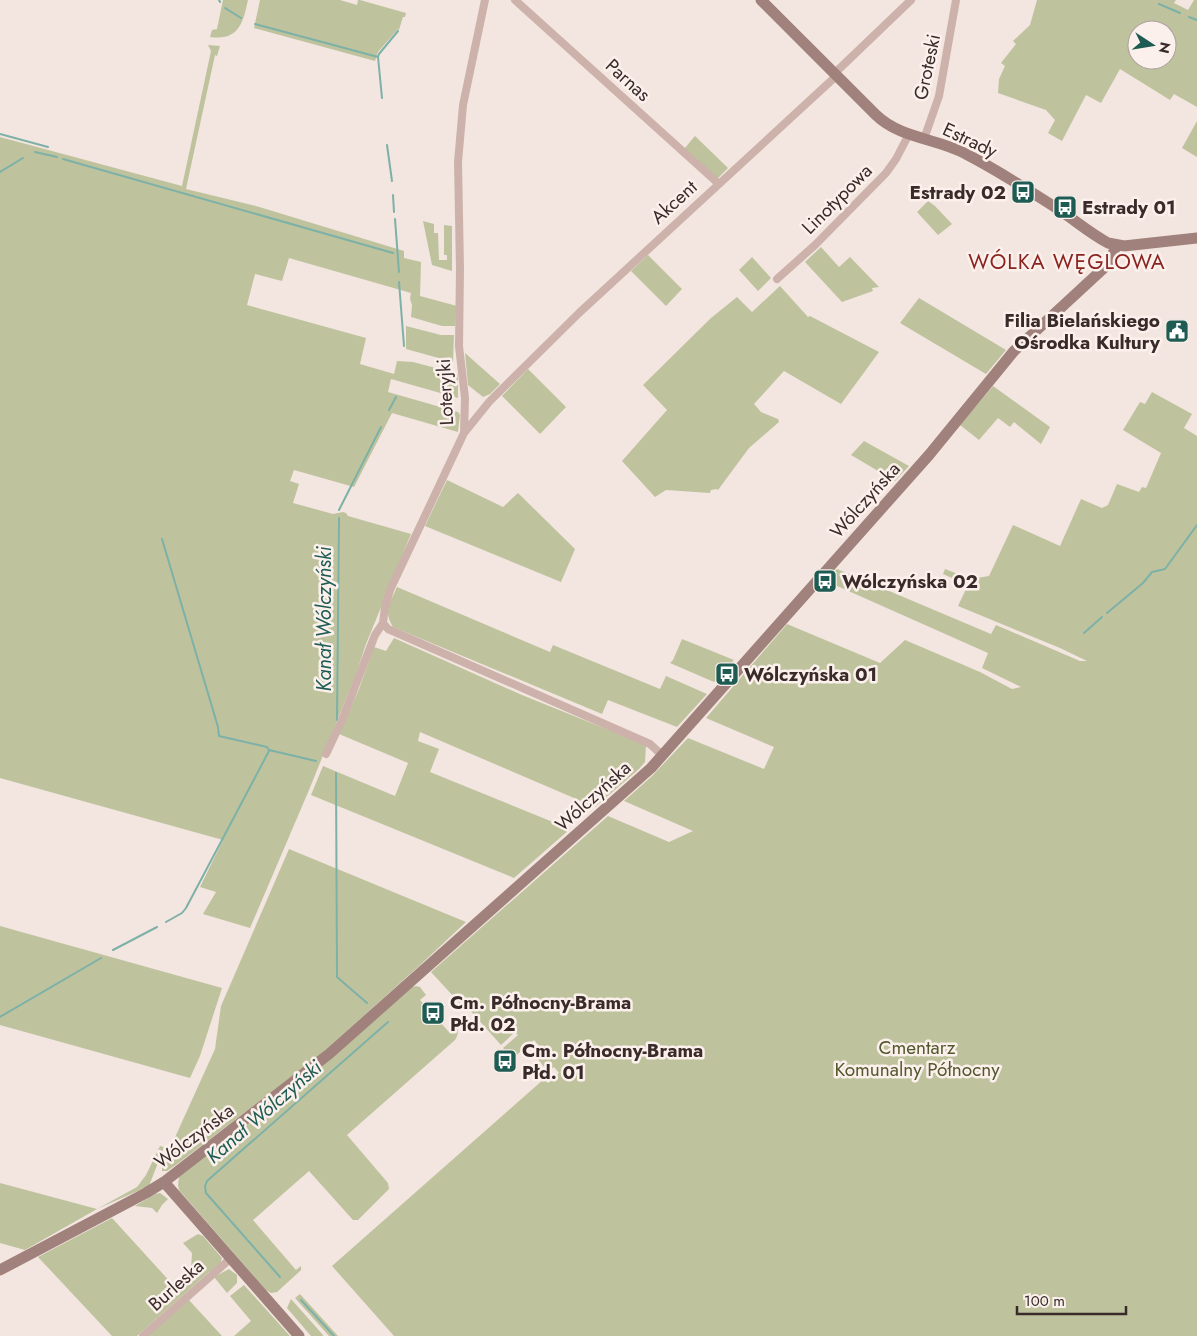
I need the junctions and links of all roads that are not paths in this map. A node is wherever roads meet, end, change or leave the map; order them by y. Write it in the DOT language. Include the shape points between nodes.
graph roads {
  1 [pos="485,0"];
  2 [pos="515,0"];
  3 [pos="761,0"];
  4 [pos="912,0"];
  5 [pos="956,0"];
  6 [pos="835,74"];
  7 [pos="909,134"];
  8 [pos="924,138"];
  9 [pos="719,184"];
  10 [pos="1197,238"];
  11 [pos="1116,246"];
  12 [pos="777,279"];
  13 [pos="464,433"];
  14 [pos="383,623"];
  15 [pos="326,754"];
  16 [pos="662,754"];
  17 [pos="164,1182"];
  18 [pos="230,1258"];
  19 [pos="0,1270"];
  20 [pos="143,1336"];
  21 [pos="299,1336"];
  1 -- 13 [label="street, Loteryjki" via="463,105 458,162 459,346 465,398"];
  2 -- 9 [label="street, Parnas"];
  3 -- 6 [label="street, Estrady"];
  4 -- 6 [label="street, Akcent"];
  5 -- 8 [label="street, Groteski" via="940,96"];
  6 -- 7 [label="street, Estrady" via="883,122"];
  6 -- 9 [label="street, Akcent"];
  7 -- 8 [label="street, Estrady"];
  7 -- 12 [label="street, Linotypowa" via="886,173"];
  8 -- 11 [label="street, Estrady" via="966,153"];
  9 -- 13 [label="street, Akcent" via="586,306 489,402"];
  10 -- 11 [label="street"];
  11 -- 16 [label="street, Wólczyńska" via="1105,267 1014,351 929,455"];
  13 -- 14 [label="street, Loteryjki" via="390,590"];
  14 -- 15 [label="street, Loteryjki" via="375,635"];
  14 -- 16 [label="street" via="388,629 650,744"];
  16 -- 17 [label="street, Wólczyńska" via="651,768 329,1054"];
  17 -- 18 [label="street"];
  17 -- 19 [label="street, Wólczyńska"];
  18 -- 20 [label="street, Burleska"];
  18 -- 21 [label="street"];
}
